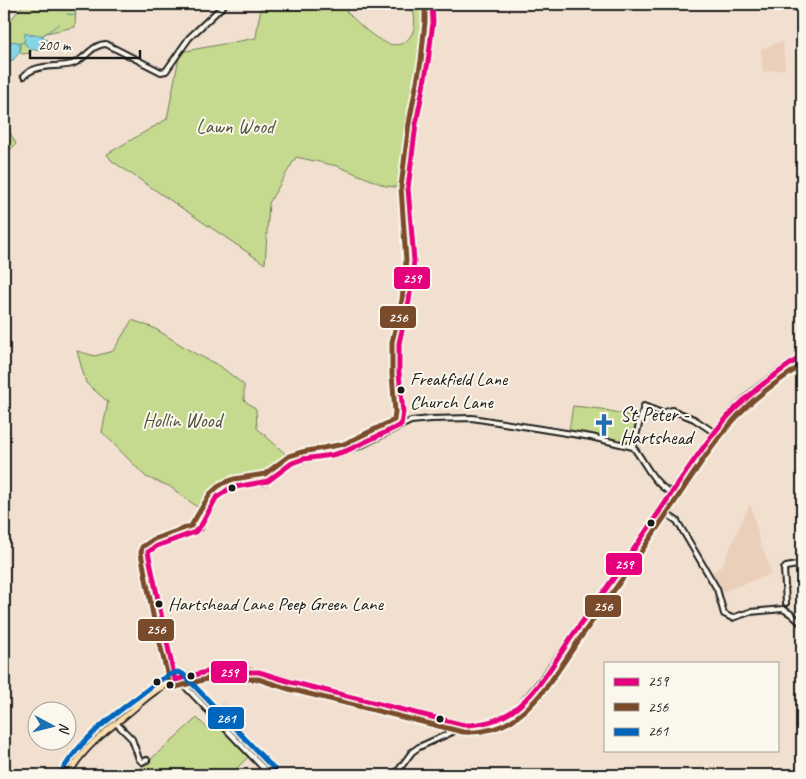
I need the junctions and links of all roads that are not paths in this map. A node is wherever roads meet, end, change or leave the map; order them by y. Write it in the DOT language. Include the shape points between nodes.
graph roads {
  1 [pos="225,4"];
  2 [pos="432,4"];
  3 [pos="24,76"];
  4 [pos="802,356"];
  5 [pos="403,412"];
  6 [pos="412,421"];
  7 [pos="401,425"];
  8 [pos="715,433"];
  9 [pos="634,447"];
  10 [pos="671,493"];
  11 [pos="661,510"];
  12 [pos="802,564"];
  13 [pos="787,607"];
  14 [pos="802,624"];
  15 [pos="177,680"];
  16 [pos="116,723"];
  17 [pos="464,725"];
  18 [pos="143,762"];
  19 [pos="68,775"];
  20 [pos="270,775"];
  21 [pos="395,775"];
  1 -- 3 [label="street" via="189,38 166,72 100,44 78,62 29,70"];
  2 -- 5 [label="street" via="428,62 408,188 414,261 399,343"];
  4 -- 8 [label="main road" via="745,398"];
  5 -- 6 [label="street"];
  5 -- 7 [label="street"];
  6 -- 7 [label="street"];
  6 -- 9 [label="street" via="472,418"];
  7 -- 15 [label="street" via="360,446 292,462 266,482 230,487 210,505 195,532 148,552"];
  8 -- 9 [label="street" via="672,410 662,413 644,406"];
  8 -- 10 [label="main road"];
  9 -- 10 [label="street" via="661,487"];
  10 -- 11 [label="main road"];
  11 -- 13 [label="street" via="677,521 717,589 726,616 732,618"];
  11 -- 17 [label="main road" via="518,707 501,717"];
  12 -- 13 [label="street" via="784,570"];
  13 -- 14 [label="street"];
  15 -- 16 [label="main road"];
  15 -- 17 [label="main road" via="206,672 259,672"];
  15 -- 20 [label="street"];
  16 -- 18 [label="street" via="132,739 136,754"];
  16 -- 19 [label="main road" via="76,760"];
  17 -- 21 [label="street" via="412,752"];
}
